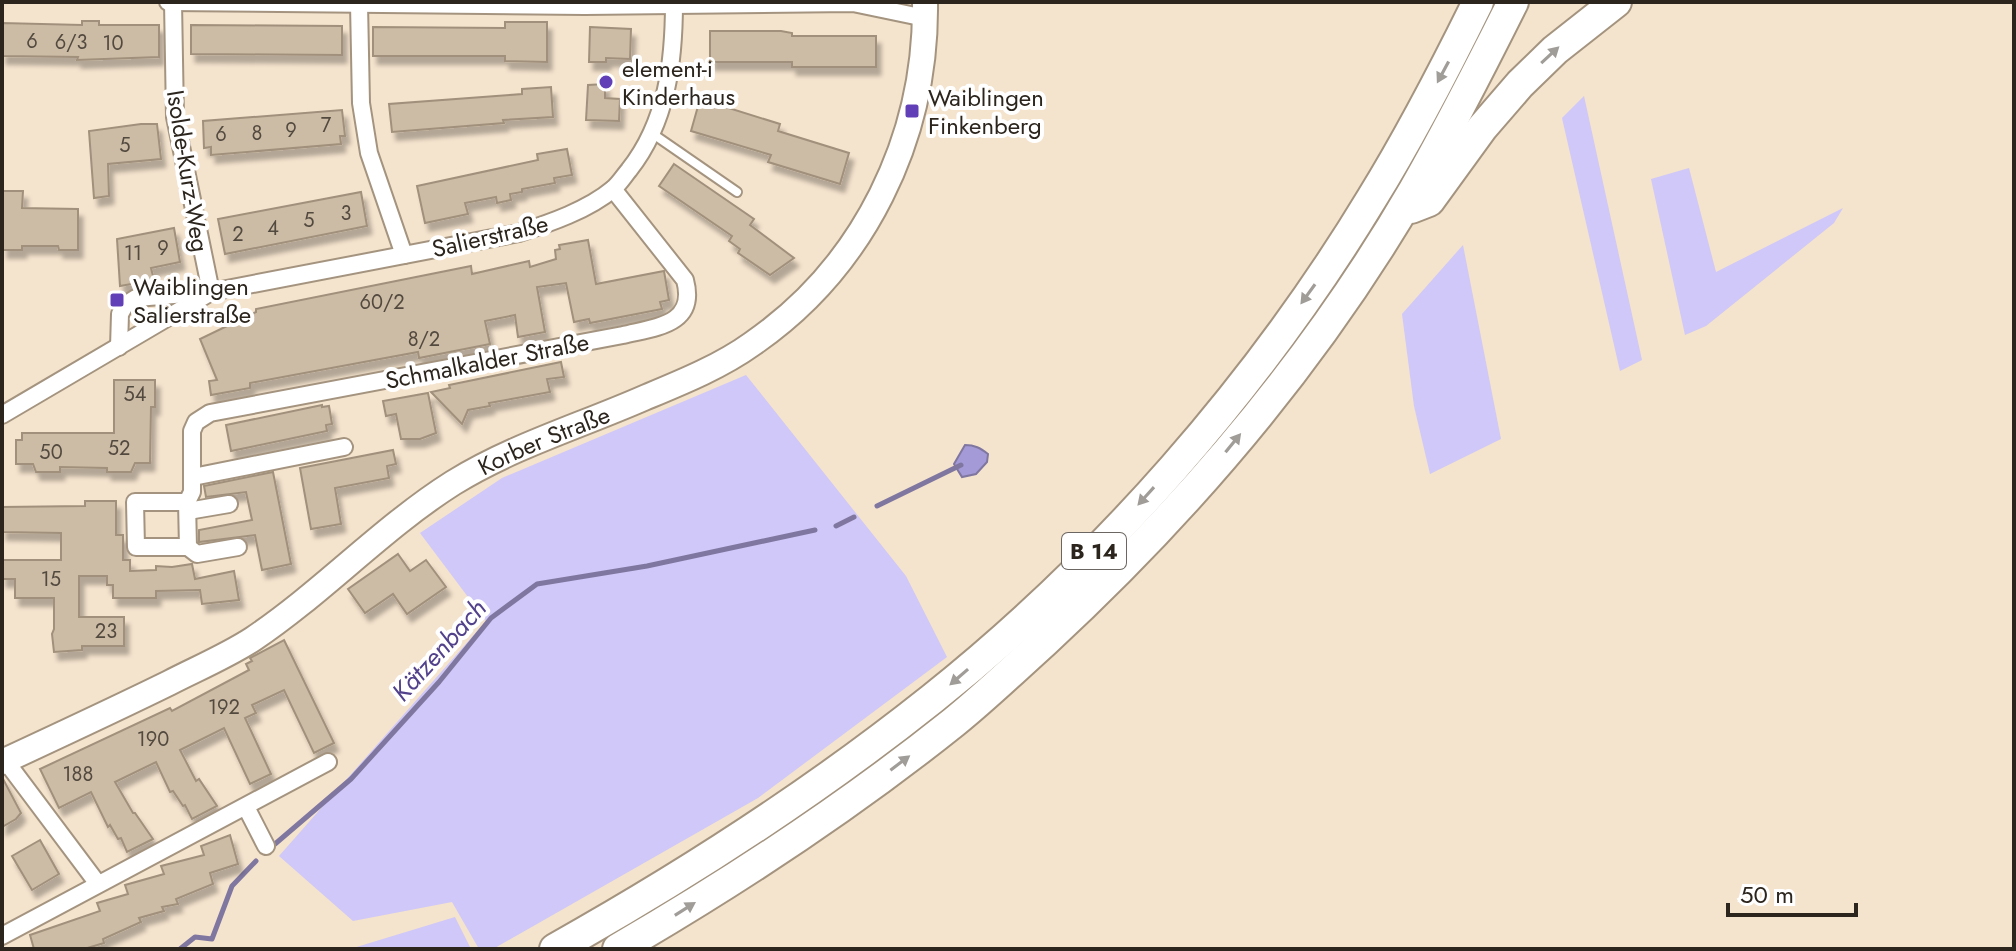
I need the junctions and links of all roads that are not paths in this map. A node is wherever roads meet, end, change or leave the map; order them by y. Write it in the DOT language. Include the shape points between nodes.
graph roads {
  1 [pos="170,2"];
  2 [pos="219,2"];
  3 [pos="1478,2"];
  4 [pos="1513,2"];
  5 [pos="1616,2"];
  6 [pos="442,3"];
  7 [pos="674,3"];
  8 [pos="855,3"];
  9 [pos="359,4"];
  10 [pos="925,10"];
  11 [pos="653,134"];
  12 [pos="613,189"];
  13 [pos="737,192"];
  14 [pos="1399,214"];
  15 [pos="404,255"];
  16 [pos="211,292"];
  17 [pos="119,347"];
  18 [pos="2,415"];
  19 [pos="344,447"];
  20 [pos="193,477"];
  21 [pos="229,504"];
  22 [pos="187,507"];
  23 [pos="188,547"];
  24 [pos="238,547"];
  25 [pos="4,761"];
  26 [pos="328,762"];
  27 [pos="246,807"];
  28 [pos="266,846"];
  29 [pos="98,884"];
  30 [pos="2,936"];
  31 [pos="555,949"];
  32 [pos="618,949"];
  1 -- 2 [label="street"];
  1 -- 16 [label="street, Isolde-Kurz-Weg" via="175,117"];
  2 -- 9 [label="street"];
  3 -- 31 [label="highway, B 14, one-way" via="1372,199 1318,281 1250,374 1128,516 1004,638 850,763 702,862"];
  4 -- 14 [label="highway, B 14"];
  14 -- 5 [label="highway, one-way" via="1429,201 1520,84"];
  6 -- 7 [label="street"];
  6 -- 9 [label="street"];
  7 -- 8 [label="street"];
  7 -- 11 [label="street, Salierstraße" via="665,98"];
  8 -- 10 [label="street"];
  9 -- 15 [label="street" via="361,103 369,153"];
  10 -- 25 [label="street, Korber Straße" via="916,97 890,180 823,284 781,323 700,373 473,472 416,509 252,640"];
  11 -- 12 [label="street, Salierstraße"];
  11 -- 13 [label="lane"];
  12 -- 15 [label="street, Salierstraße" via="558,220 519,233"];
  12 -- 20 [label="street, Schmalkalder Straße" via="685,280 685,308 670,322 210,413 192,431"];
  32 -- 14 [label="highway, B 14, one-way" via="864,790 956,720 1086,603 1210,472 1276,390"];
  15 -- 16 [label="street, Salierstraße"];
  16 -- 17 [label="street, Salierstraße"];
  16 -- 17 [label="street, Salierstraße" via="130,301 120,314"];
  17 -- 18 [label="street, Salierstraße" via="73,366"];
  19 -- 20 [label="street"];
  20 -- 22 [label="street, Schmalkalder Straße"];
  21 -- 22 [label="street"];
  22 -- 23 [label="street, Schmalkalder Straße"];
  22 -- 23 [label="street" via="135,502 136,547"];
  23 -- 24 [label="street" via="197,554"];
  25 -- 29 [label="street, Korber Straße"];
  26 -- 27 [label="street"];
  27 -- 28 [label="street"];
  27 -- 29 [label="street"];
  29 -- 30 [label="street"];
}
